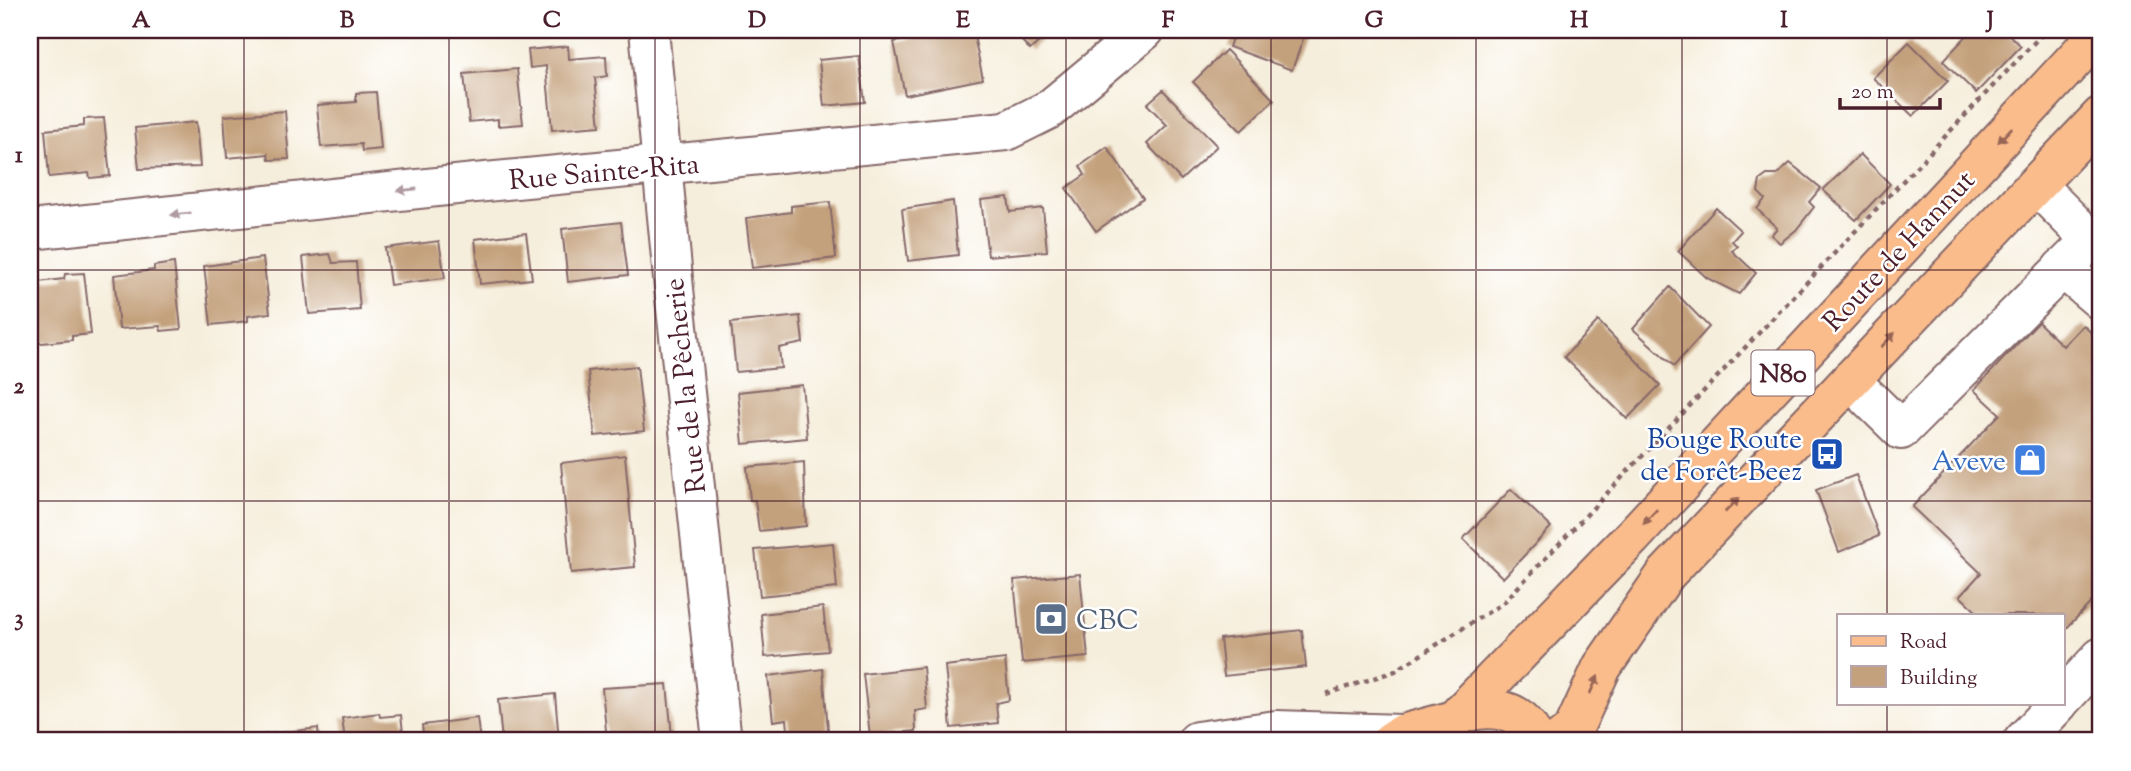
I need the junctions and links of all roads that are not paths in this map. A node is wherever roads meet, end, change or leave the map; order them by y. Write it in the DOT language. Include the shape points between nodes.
graph roads {
  1 [pos="649,30"];
  2 [pos="1145,30"];
  3 [pos="2101,31"];
  4 [pos="2101,117"];
  5 [pos="661,167"];
  6 [pos="2036,185"];
  7 [pos="30,230"];
  8 [pos="2062,268"];
  9 [pos="2101,301"];
  10 [pos="1850,380"];
  11 [pos="2101,657"];
  12 [pos="2064,697"];
  13 [pos="2058,704"];
  14 [pos="1452,725"];
  15 [pos="1312,736"];
  16 [pos="1396,738"];
  17 [pos="722,741"];
  18 [pos="1197,741"];
  19 [pos="1535,741"];
  20 [pos="1559,741"];
  21 [pos="2023,741"];
  1 -- 5 [label="street, Rue de la Pêcherie"];
  2 -- 5 [label="street, Rue Sainte-Rita" via="1050,109 1006,131"];
  3 -- 14 [label="main road, Route de Hannut / N80, one-way"];
  4 -- 6 [label="main road, Route de Hannut / N80"];
  5 -- 7 [label="street, Rue Sainte-Rita, one-way"];
  5 -- 17 [label="street, Rue de la Pêcherie"];
  6 -- 8 [label="street" via="2091,240"];
  10 -- 6 [label="main road, Route de Hannut / N80, one-way"];
  8 -- 9 [label="street"];
  8 -- 10 [label="street" via="1901,430"];
  20 -- 10 [label="main road, Route de Hannut / N80, one-way" via="1573,730 1602,667 1666,574"];
  11 -- 12 [label="street"];
  13 -- 21 [label="street"];
  14 -- 16 [label="main road"];
  14 -- 19 [label="main road" via="1483,707 1504,710 1522,721"];
  15 -- 16 [label="street"];
  15 -- 18 [label="street" via="1276,730"];
}
